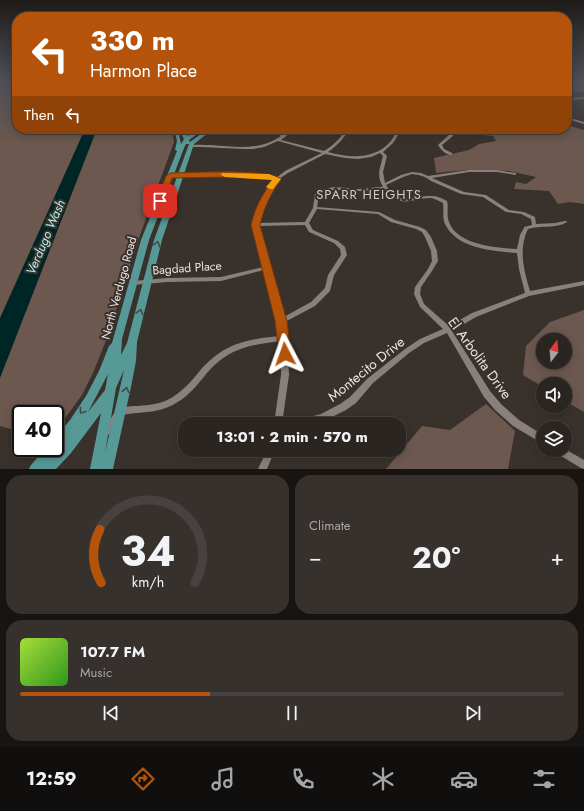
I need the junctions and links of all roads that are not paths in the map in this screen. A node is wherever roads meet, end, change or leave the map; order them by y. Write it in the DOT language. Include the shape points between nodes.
graph roads {
  1 [pos="572,119"];
  2 [pos="584,123"];
  3 [pos="178,134"];
  4 [pos="184,134"];
  5 [pos="194,134"];
  6 [pos="205,134"];
  7 [pos="280,134"];
  8 [pos="286,134"];
  9 [pos="344,134"];
  10 [pos="398,134"];
  11 [pos="449,134"];
  12 [pos="284,136"];
  13 [pos="187,139"];
  14 [pos="278,140"];
  15 [pos="193,143"];
  16 [pos="380,152"];
  17 [pos="324,153"];
  18 [pos="451,154"];
  19 [pos="177,156"];
  20 [pos="188,156"];
  21 [pos="515,174"];
  22 [pos="170,176"];
  23 [pos="180,176"];
  24 [pos="428,177"];
  25 [pos="277,179"];
  26 [pos="385,186"];
  27 [pos="315,208"];
  28 [pos="565,222"];
  29 [pos="307,223"];
  30 [pos="255,225"];
  31 [pos="534,225"];
  32 [pos="520,251"];
  33 [pos="266,268"];
  34 [pos="148,282"];
  35 [pos="133,283"];
  36 [pos="584,283"];
  37 [pos="528,294"];
  38 [pos="281,321"];
  39 [pos="448,330"];
  40 [pos="284,338"];
  41 [pos="117,339"];
  42 [pos="132,342"];
  43 [pos="109,392"];
  44 [pos="121,412"];
  45 [pos="280,417"];
  46 [pos="324,417"];
  47 [pos="64,434"];
  48 [pos="536,435"];
  49 [pos="100,448"];
  50 [pos="45,457"];
  51 [pos="268,457"];
  52 [pos="571,457"];
  53 [pos="584,465"];
  54 [pos="35,469"];
  55 [pos="48,469"];
  56 [pos="96,469"];
  57 [pos="107,469"];
  58 [pos="262,469"];
  1 -- 2 [label="street"];
  3 -- 19 [label="main road" via="180,141"];
  4 -- 13 [label="main road"];
  5 -- 13 [label="main road, North Verdugo Road"];
  6 -- 15 [label="main road"];
  7 -- 12 [label="street"];
  8 -- 12 [label="street"];
  9 -- 17 [label="street"];
  10 -- 16 [label="street" via="395,140"];
  11 -- 18 [label="street" via="452,135 440,145 442,150"];
  12 -- 14 [label="street"];
  13 -- 19 [label="main road, North Verdugo Road"];
  13 -- 20 [label="main road"];
  14 -- 15 [label="street" via="246,148"];
  14 -- 17 [label="street"];
  15 -- 20 [label="main road, North Verdugo Road"];
  16 -- 17 [label="street" via="358,158"];
  16 -- 26 [label="street" via="385,156 380,173"];
  17 -- 25 [label="street"];
  19 -- 22 [label="main road, North Verdugo Road"];
  20 -- 23 [label="main road, North Verdugo Road"];
  21 -- 24 [label="street" via="469,171"];
  22 -- 23 [label="street"];
  22 -- 35 [label="main road, North Verdugo Road" via="145,240"];
  23 -- 25 [label="street" via="269,176"];
  34 -- 23 [label="main road, North Verdugo Road, one-way" via="158,240"];
  24 -- 26 [label="street" via="412,173"];
  24 -- 31 [label="street" via="462,193 484,196 508,212 528,215 533,218"];
  25 -- 30 [label="street" via="265,196"];
  26 -- 27 [label="street" via="364,190 326,189 317,194"];
  26 -- 32 [label="street" via="401,200 414,201 430,197 441,199 445,202 446,218 450,228 463,239 485,248"];
  27 -- 29 [label="street"];
  27 -- 39 [label="street, El Arbolita Drive" via="379,213 393,221 424,231 434,251 435,261 418,287 418,296 424,308"];
  28 -- 31 [label="street" via="558,225"];
  29 -- 30 [label="street"];
  29 -- 38 [label="street" via="312,231 340,245 344,254 331,275 328,289 313,304"];
  30 -- 33 [label="street"];
  31 -- 32 [label="street" via="526,228 522,234"];
  32 -- 37 [label="street" via="522,275"];
  33 -- 34 [label="street, Bagdad Place" via="221,279"];
  33 -- 38 [label="street"];
  34 -- 35 [label="street, Bagdad Place"];
  42 -- 34 [label="main road, North Verdugo Road, one-way"];
  35 -- 41 [label="main road, North Verdugo Road"];
  36 -- 37 [label="street, Montecito Drive"];
  37 -- 39 [label="street, Montecito Drive" via="474,315"];
  38 -- 40 [label="street"];
  39 -- 46 [label="street, Montecito Drive" via="422,341 392,361 344,407"];
  39 -- 48 [label="street, El Arbolita Drive" via="487,394 512,420"];
  40 -- 44 [label="street" via="235,346 215,360 190,390 177,398 160,407"];
  40 -- 45 [label="street" via="285,375"];
  41 -- 43 [label="main road, North Verdugo Road"];
  41 -- 47 [label="main road, one-way" via="97,387"];
  42 -- 43 [label="main road"];
  44 -- 42 [label="main road, North Verdugo Road, one-way"];
  43 -- 49 [label="main road, North Verdugo Road"];
  43 -- 55 [label="main road" via="75,439"];
  44 -- 49 [label="street" via="110,426"];
  44 -- 57 [label="main road, North Verdugo Road"];
  49 -- 56 [label="main road, North Verdugo Road"];
  50 -- 54 [label="main road"];
  51 -- 58 [label="street"];
  52 -- 53 [label="street"];
}
